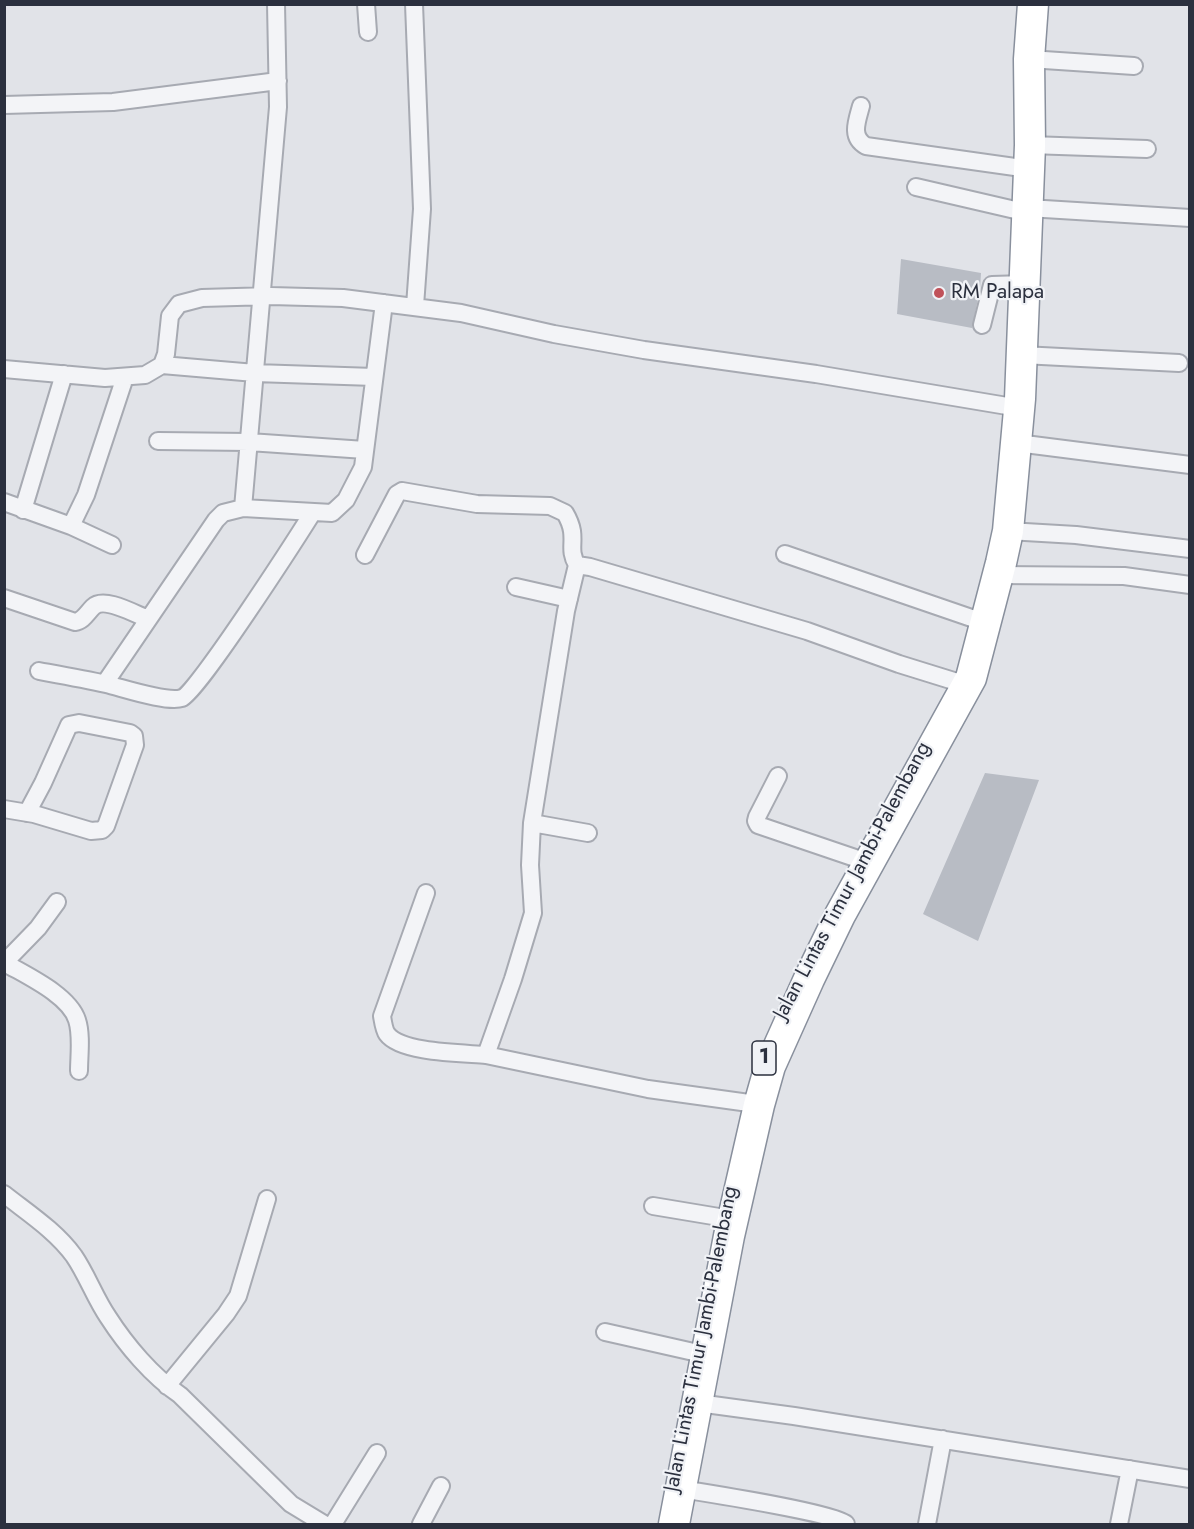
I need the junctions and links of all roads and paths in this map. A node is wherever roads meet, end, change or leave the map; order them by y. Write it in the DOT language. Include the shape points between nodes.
graph roads {
  1 [pos="276,4"];
  2 [pos="366,4"];
  3 [pos="414,4"];
  4 [pos="1033,4"];
  5 [pos="368,32"];
  6 [pos="1029,59"];
  7 [pos="1134,66"];
  8 [pos="278,81"];
  9 [pos="4,105"];
  10 [pos="861,106"];
  11 [pos="1147,149"];
  12 [pos="1029,157"];
  13 [pos="916,187"];
  14 [pos="1028,210"];
  15 [pos="1190,218"];
  16 [pos="1025,284"];
  17 [pos="262,296"];
  18 [pos="384,303"];
  19 [pos="416,306"];
  20 [pos="982,325"];
  21 [pos="1022,355"];
  22 [pos="1179,363"];
  23 [pos="162,365"];
  24 [pos="4,369"];
  25 [pos="255,373"];
  26 [pos="64,374"];
  27 [pos="125,377"];
  28 [pos="374,377"];
  29 [pos="1019,408"];
  30 [pos="158,441"];
  31 [pos="249,442"];
  32 [pos="1017,443"];
  33 [pos="365,450"];
  34 [pos="1190,465"];
  35 [pos="4,502"];
  36 [pos="243,508"];
  37 [pos="24,510"];
  38 [pos="313,512"];
  39 [pos="71,526"];
  40 [pos="1008,531"];
  41 [pos="112,545"];
  42 [pos="1190,549"];
  43 [pos="785,554"];
  44 [pos="365,555"];
  45 [pos="577,565"];
  46 [pos="998,575"];
  47 [pos="1190,585"];
  48 [pos="516,587"];
  49 [pos="4,598"];
  50 [pos="569,599"];
  51 [pos="148,619"];
  52 [pos="985,629"];
  53 [pos="39,671"];
  54 [pos="957,682"];
  55 [pos="105,684"];
  56 [pos="778,776"];
  57 [pos="4,809"];
  58 [pos="27,813"];
  59 [pos="532,823"];
  60 [pos="588,833"];
  61 [pos="861,860"];
  62 [pos="426,893"];
  63 [pos="57,902"];
  64 [pos="5,963"];
  65 [pos="486,1055"];
  66 [pos="79,1071"];
  67 [pos="749,1103"];
  68 [pos="4,1194"];
  69 [pos="267,1199"];
  70 [pos="653,1206"];
  71 [pos="725,1218"];
  72 [pos="605,1332"];
  73 [pos="698,1353"];
  74 [pos="167,1386"];
  75 [pos="698,1403"];
  76 [pos="944,1439"];
  77 [pos="376,1453"];
  78 [pos="1130,1469"];
  79 [pos="1190,1479"];
  80 [pos="441,1486"];
  81 [pos="681,1489"];
  82 [pos="324,1524"];
  83 [pos="333,1524"];
  84 [pos="421,1524"];
  85 [pos="665,1524"];
  86 [pos="674,1524"];
  87 [pos="846,1524"];
  88 [pos="927,1524"];
  89 [pos="1119,1524"];
  1 -- 8 [label="street"];
  2 -- 5 [label="street"];
  3 -- 19 [label="street" via="422,209"];
  4 -- 6 [label="highway, Jalan Lintas Timur Jambi-Palembang / 1"];
  6 -- 7 [label="street"];
  6 -- 12 [label="highway, Jalan Lintas Timur Jambi-Palembang / 1"];
  8 -- 9 [label="street" via="113,102"];
  8 -- 17 [label="street"];
  10 -- 12 [label="street" via="856,134 866,146"];
  11 -- 12 [label="street"];
  12 -- 14 [label="highway, Jalan Lintas Timur Jambi-Palembang / 1"];
  13 -- 14 [label="street"];
  14 -- 15 [label="street"];
  14 -- 16 [label="highway, Jalan Lintas Timur Jambi-Palembang / 1"];
  16 -- 20 [label="street" via="992,285"];
  16 -- 21 [label="highway, Jalan Lintas Timur Jambi-Palembang / 1"];
  17 -- 18 [label="street"];
  17 -- 23 [label="street" via="202,298 179,304 170,316"];
  17 -- 25 [label="street"];
  18 -- 19 [label="street"];
  18 -- 28 [label="street"];
  19 -- 29 [label="street" via="599,342"];
  21 -- 22 [label="street"];
  21 -- 29 [label="highway, Jalan Lintas Timur Jambi-Palembang / 1"];
  23 -- 25 [label="street"];
  23 -- 27 [label="street" via="145,375"];
  24 -- 26 [label="street"];
  25 -- 28 [label="street"];
  25 -- 31 [label="street"];
  26 -- 27 [label="street"];
  26 -- 37 [label="street"];
  27 -- 39 [label="street" via="86,495"];
  28 -- 33 [label="street"];
  29 -- 32 [label="highway, Jalan Lintas Timur Jambi-Palembang / 1"];
  30 -- 31 [label="street"];
  31 -- 33 [label="street"];
  31 -- 36 [label="street"];
  32 -- 34 [label="street"];
  32 -- 40 [label="highway, Jalan Lintas Timur Jambi-Palembang / 1"];
  33 -- 38 [label="street" via="363,468 346,500 333,513"];
  35 -- 37 [label="street"];
  36 -- 38 [label="street"];
  36 -- 51 [label="street" via="223,513 216,520"];
  37 -- 39 [label="street"];
  38 -- 55 [label="street" via="192,691 183,698 171,699"];
  39 -- 41 [label="street"];
  40 -- 42 [label="street"];
  40 -- 46 [label="highway, Jalan Lintas Timur Jambi-Palembang / 1"];
  43 -- 52 [label="street"];
  44 -- 45 [label="street" via="402,491 477,504 550,506 565,513 569,521 572,556"];
  45 -- 50 [label="street"];
  45 -- 54 [label="street" via="807,631"];
  46 -- 47 [label="street" via="1124,576"];
  46 -- 52 [label="highway, Jalan Lintas Timur Jambi-Palembang / 1"];
  48 -- 50 [label="street"];
  49 -- 51 [label="street" via="70,622 79,622 103,602"];
  50 -- 59 [label="street"];
  51 -- 55 [label="street"];
  52 -- 54 [label="highway, Jalan Lintas Timur Jambi-Palembang / 1"];
  52 -- 75 [label="highway, Jalan Lintas Timur Jambi-Palembang / 1" via="967,686 840,915 770,1066 729,1236"];
  53 -- 55 [label="street"];
  54 -- 61 [label="highway, Jalan Lintas Timur Jambi-Palembang / 1"];
  56 -- 61 [label="street" via="757,817 758,825"];
  57 -- 58 [label="street"];
  58 -- 58 [label="street" via="69,725 79,723 134,736 135,745 102,830 91,831"];
  59 -- 60 [label="street"];
  59 -- 65 [label="street" via="533,913"];
  61 -- 67 [label="highway, Jalan Lintas Timur Jambi-Palembang / 1" via="776,1027"];
  62 -- 65 [label="street" via="382,1016 386,1033 399,1044"];
  63 -- 64 [label="street"];
  64 -- 66 [label="street" via="71,1008 78,1021"];
  65 -- 67 [label="street" via="648,1089"];
  67 -- 71 [label="highway, Jalan Lintas Timur Jambi-Palembang / 1"];
  68 -- 74 [label="street" via="72,1254 107,1316"];
  69 -- 74 [label="street" via="238,1296"];
  70 -- 71 [label="street"];
  71 -- 73 [label="highway, Jalan Lintas Timur Jambi-Palembang / 1"];
  72 -- 73 [label="street"];
  73 -- 85 [label="highway, Jalan Lintas Timur Jambi-Palembang / 1"];
  74 -- 82 [label="street" via="291,1504"];
  75 -- 76 [label="street"];
  75 -- 81 [label="highway, Jalan Lintas Timur Jambi-Palembang / 1"];
  76 -- 78 [label="street"];
  76 -- 88 [label="street"];
  77 -- 83 [label="street"];
  78 -- 79 [label="street"];
  78 -- 89 [label="street"];
  80 -- 84 [label="street"];
  81 -- 86 [label="highway, Jalan Lintas Timur Jambi-Palembang / 1"];
  81 -- 87 [label="street" via="814,1513"];
}
